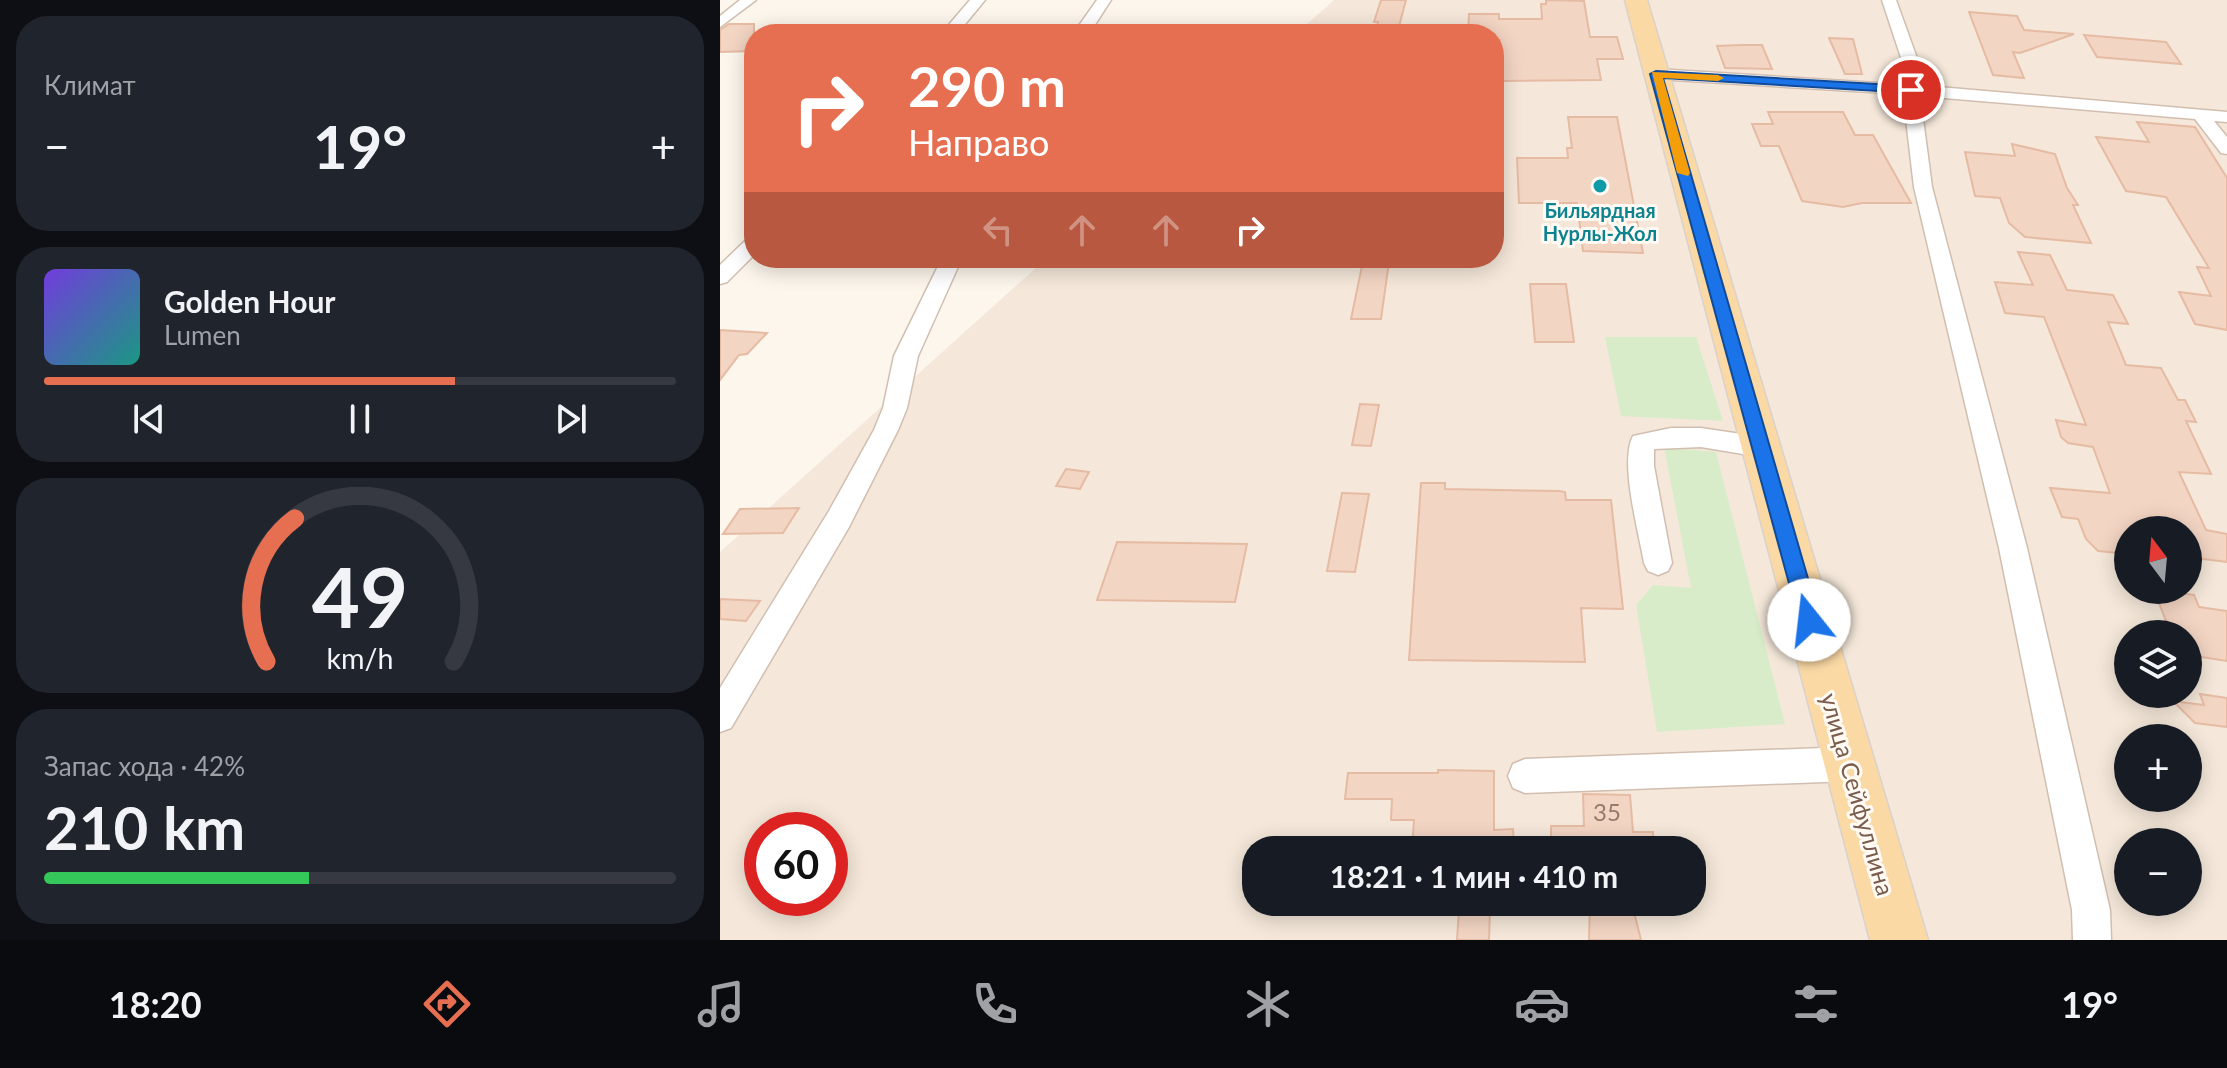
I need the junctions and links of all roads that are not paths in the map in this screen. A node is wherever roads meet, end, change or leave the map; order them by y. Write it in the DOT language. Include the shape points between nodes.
graph roads {
  1 [pos="749,0"];
  2 [pos="978,0"];
  3 [pos="1104,0"];
  4 [pos="1636,0"];
  5 [pos="1889,0"];
  6 [pos="720,23"];
  7 [pos="958,24"];
  8 [pos="1088,24"];
  9 [pos="1656,74"];
  10 [pos="1915,90"];
  11 [pos="2200,115"];
  12 [pos="2227,117"];
  13 [pos="2227,149"];
  14 [pos="744,253"];
  15 [pos="947,268"];
  16 [pos="720,277"];
  17 [pos="1761,447"];
  18 [pos="1658,563"];
  19 [pos="720,717"];
  20 [pos="1850,764"];
  21 [pos="1525,776"];
  22 [pos="1899,940"];
  23 [pos="2092,940"];
  1 -- 6 [label="street"];
  2 -- 7 [label="street"];
  3 -- 8 [label="street"];
  4 -- 9 [label="main road, улица Сейфуллина"];
  5 -- 10 [label="street"];
  9 -- 10 [label="street"];
  9 -- 17 [label="main road, улица Сейфуллина"];
  10 -- 11 [label="street"];
  10 -- 23 [label="street" via="1923,187 2013,548 2091,910"];
  11 -- 12 [label="street"];
  11 -- 13 [label="street"];
  14 -- 16 [label="street"];
  15 -- 19 [label="street" via="906,356 886,430"];
  17 -- 18 [label="street" via="1687,437 1642,443 1641,466"];
  17 -- 20 [label="main road, улица Сейфуллина"];
  20 -- 21 [label="street"];
  20 -- 22 [label="main road, улица Сейфуллина"];
}
